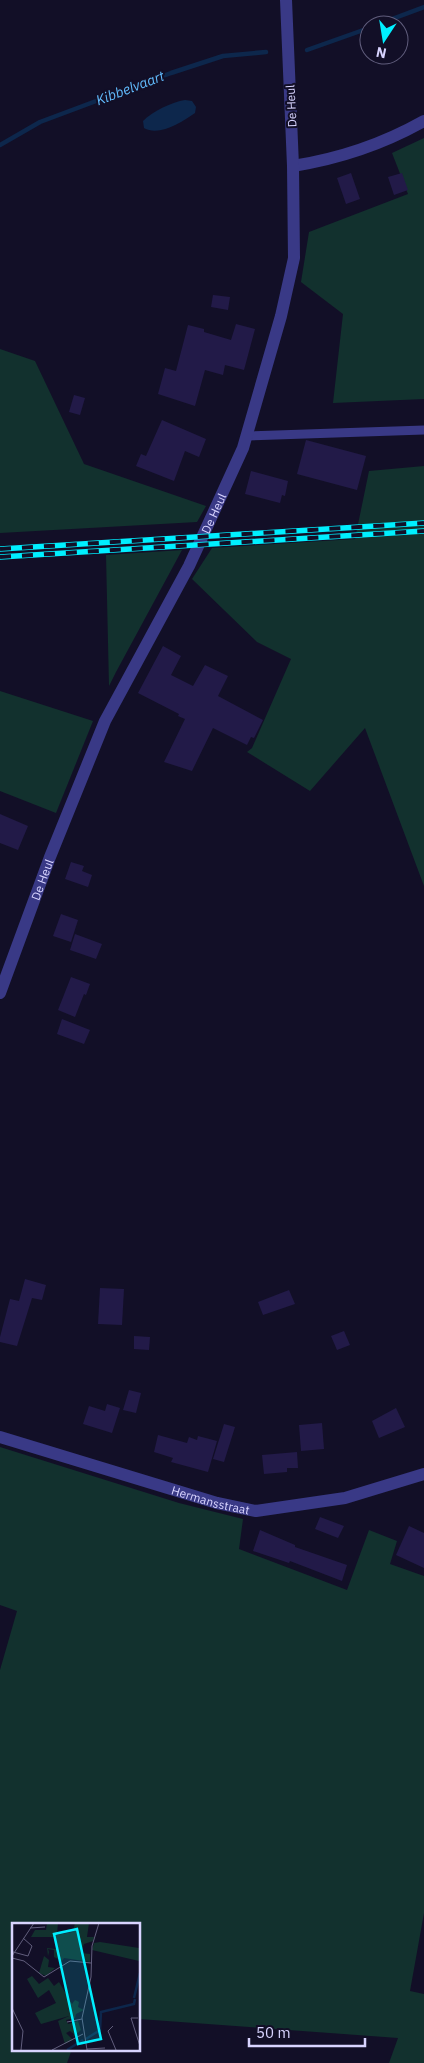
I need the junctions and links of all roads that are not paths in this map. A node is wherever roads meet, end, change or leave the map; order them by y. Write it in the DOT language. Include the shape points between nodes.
graph roads {
  1 [pos="286,0"];
  2 [pos="424,121"];
  3 [pos="293,166"];
  4 [pos="424,430"];
  5 [pos="246,436"];
  6 [pos="0,993"];
  7 [pos="0,1437"];
  8 [pos="424,1474"];
  1 -- 3 [label="street, De Heul"];
  2 -- 3 [label="street" via="357,150"];
  3 -- 5 [label="street, De Heul" via="294,258 281,316"];
  4 -- 5 [label="lane"];
  5 -- 6 [label="street, De Heul" via="189,566 105,720"];
  7 -- 8 [label="street, Hermansstraat" via="217,1504 256,1511 345,1498"];
}
